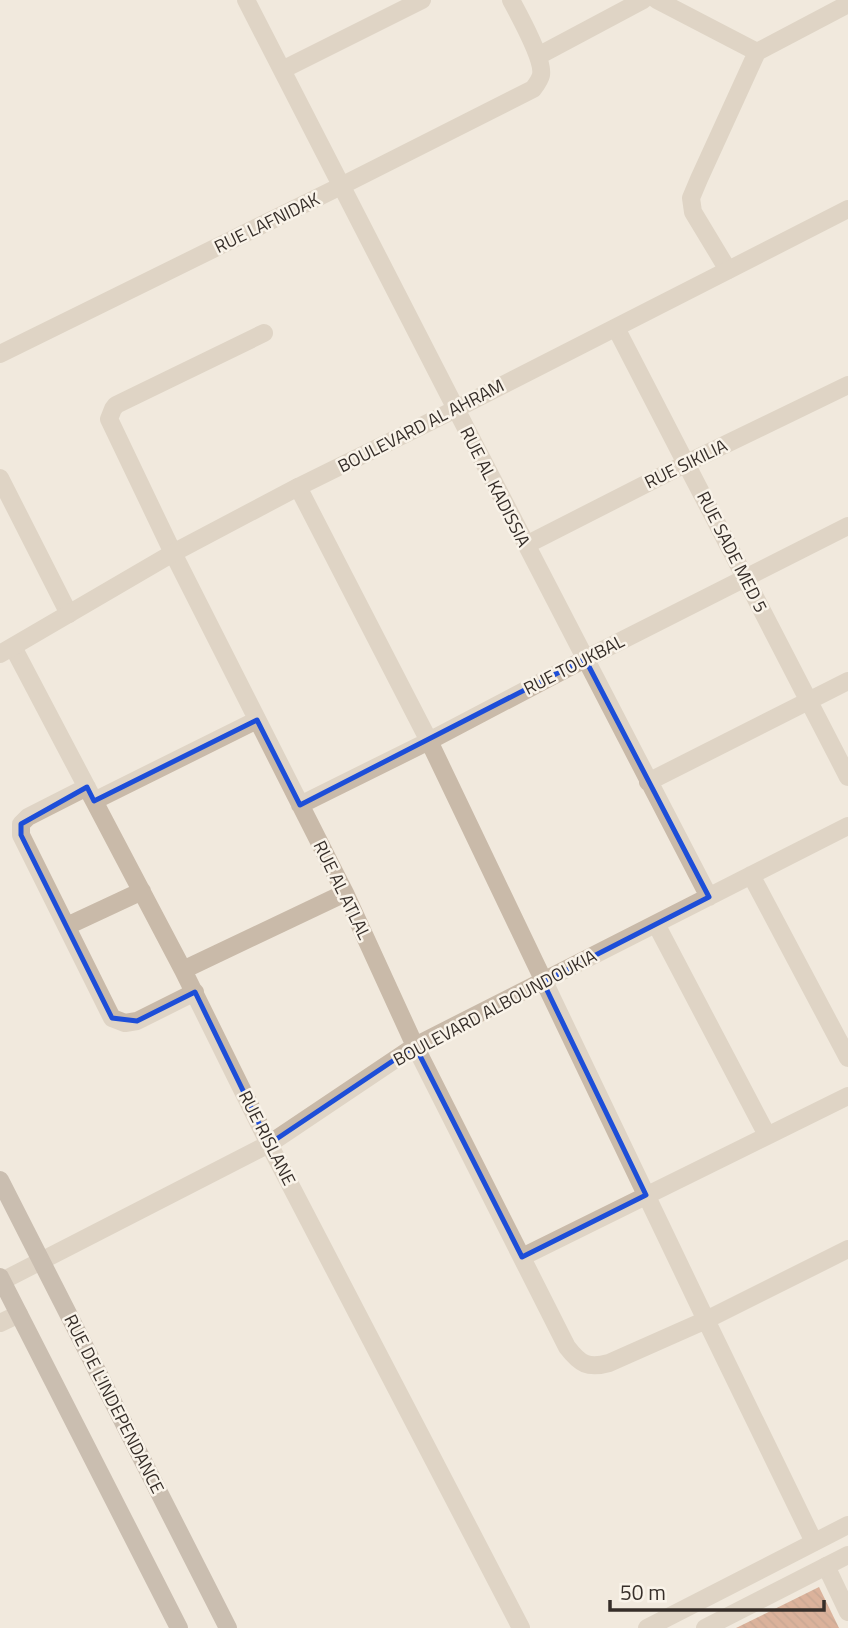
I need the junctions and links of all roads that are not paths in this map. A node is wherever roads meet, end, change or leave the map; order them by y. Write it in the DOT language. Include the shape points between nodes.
graph roads {
  1 [pos="246,0"];
  2 [pos="422,0"];
  3 [pos="511,0"];
  4 [pos="643,0"];
  5 [pos="657,0"];
  6 [pos="848,4"];
  7 [pos="757,52"];
  8 [pos="538,56"];
  9 [pos="282,70"];
  10 [pos="341,186"];
  11 [pos="848,209"];
  12 [pos="728,270"];
  13 [pos="616,328"];
  14 [pos="264,333"];
  15 [pos="0,354"];
  16 [pos="848,385"];
  17 [pos="456,409"];
  18 [pos="687,463"];
  19 [pos="0,478"];
  20 [pos="298,487"];
  21 [pos="848,526"];
  22 [pos="526,545"];
  23 [pos="173,553"];
  24 [pos="745,578"];
  25 [pos="69,614"];
  26 [pos="6,651"];
  27 [pos="585,659"];
  28 [pos="848,681"];
  29 [pos="808,700"];
  30 [pos="257,720"];
  31 [pos="429,741"];
  32 [pos="848,777"];
  33 [pos="648,782"];
  34 [pos="90,794"];
  35 [pos="300,805"];
  36 [pos="848,826"];
  37 [pos="751,875"];
  38 [pos="142,891"];
  39 [pos="345,892"];
  40 [pos="709,897"];
  41 [pos="656,924"];
  42 [pos="66,926"];
  43 [pos="183,971"];
  44 [pos="543,982"];
  45 [pos="195,992"];
  46 [pos="415,1046"];
  47 [pos="848,1058"];
  48 [pos="848,1096"];
  49 [pos="767,1135"];
  50 [pos="269,1144"];
  51 [pos="0,1180"];
  52 [pos="646,1195"];
  53 [pos="848,1249"];
  54 [pos="522,1257"];
  55 [pos="41,1261"];
  56 [pos="1,1280"];
  57 [pos="19,1314"];
  58 [pos="706,1320"];
  59 [pos="0,1323"];
  60 [pos="848,1525"];
  61 [pos="814,1542"];
  62 [pos="848,1555"];
  63 [pos="826,1566"];
  64 [pos="848,1612"];
  65 [pos="179,1628"];
  66 [pos="228,1628"];
  67 [pos="521,1628"];
  68 [pos="647,1628"];
  69 [pos="705,1628"];
  1 -- 9 [label="street, RUE AL KADISSIA"];
  2 -- 9 [label="street"];
  3 -- 8 [label="street"];
  4 -- 8 [label="street"];
  5 -- 7 [label="street"];
  6 -- 7 [label="street"];
  7 -- 12 [label="street" via="691,198 693,212"];
  8 -- 10 [label="street, RUE LAFNIDAK" via="541,76 533,89"];
  9 -- 10 [label="street, RUE AL KADISSIA"];
  10 -- 15 [label="street, RUE LAFNIDAK"];
  10 -- 17 [label="street, RUE AL KADISSIA"];
  11 -- 12 [label="street, BOULEVARD AL AHRAM"];
  12 -- 13 [label="street, BOULEVARD AL AHRAM"];
  13 -- 17 [label="street, BOULEVARD AL AHRAM"];
  13 -- 18 [label="street, RUE SADE MED 5"];
  14 -- 23 [label="street, RUE AL ATLAL" via="113,409 109,419"];
  16 -- 18 [label="street, RUE SIKILIA"];
  17 -- 20 [label="street, BOULEVARD AL AHRAM"];
  17 -- 22 [label="street, RUE AL KADISSIA"];
  18 -- 22 [label="street, RUE SIKILIA"];
  18 -- 24 [label="street, RUE SADE MED 5"];
  19 -- 25 [label="street"];
  20 -- 23 [label="street, BOULEVARD AL AHRAM"];
  20 -- 31 [label="street"];
  21 -- 24 [label="street, RUE TOUKBAL"];
  22 -- 27 [label="street, RUE AL KADISSIA"];
  23 -- 25 [label="street, BOULEVARD AL AHRAM"];
  23 -- 30 [label="street, RUE AL ATLAL"];
  24 -- 27 [label="street, RUE TOUKBAL"];
  24 -- 29 [label="street, RUE SADE MED 5"];
  25 -- 26 [label="street, BOULEVARD AL AHRAM"];
  26 -- 34 [label="street, RUE RISLANE"];
  27 -- 31 [label="street, RUE TOUKBAL"];
  27 -- 33 [label="street, RUE AL KADISSIA"];
  28 -- 29 [label="street"];
  29 -- 32 [label="street, RUE SADE MED 5"];
  29 -- 33 [label="street"];
  30 -- 34 [label="street"];
  30 -- 35 [label="street, RUE AL ATLAL"];
  31 -- 35 [label="street, RUE TOUKBAL"];
  31 -- 44 [label="street"];
  33 -- 40 [label="street, RUE AL KADISSIA"];
  34 -- 38 [label="street, RUE RISLANE"];
  34 -- 42 [label="street" via="28,817 21,824 21,835"];
  35 -- 39 [label="street, RUE AL ATLAL"];
  36 -- 37 [label="street, BOULEVARD ALBOUNDOUKIA"];
  37 -- 40 [label="street, BOULEVARD ALBOUNDOUKIA"];
  37 -- 47 [label="street"];
  38 -- 42 [label="street"];
  38 -- 43 [label="street, RUE RISLANE"];
  39 -- 43 [label="street"];
  39 -- 46 [label="street, RUE AL ATLAL"];
  40 -- 41 [label="street, BOULEVARD ALBOUNDOUKIA"];
  41 -- 44 [label="street, BOULEVARD ALBOUNDOUKIA"];
  41 -- 49 [label="street"];
  42 -- 45 [label="street" via="113,1018 137,1021"];
  43 -- 45 [label="street, RUE RISLANE"];
  44 -- 46 [label="street, BOULEVARD ALBOUNDOUKIA"];
  44 -- 52 [label="street"];
  45 -- 50 [label="street, RUE RISLANE"];
  46 -- 50 [label="street, BOULEVARD ALBOUNDOUKIA"];
  46 -- 54 [label="street, RUE AL ATLAL"];
  48 -- 49 [label="street"];
  49 -- 52 [label="street"];
  50 -- 55 [label="street, BOULEVARD ALBOUNDOUKIA"];
  50 -- 67 [label="street, RUE RISLANE"];
  51 -- 55 [label="main road, RUE DE L'INDEPENDANCE"];
  52 -- 54 [label="street"];
  52 -- 58 [label="street"];
  53 -- 58 [label="street"];
  54 -- 58 [label="street, RUE AL ATLAL" via="567,1347 586,1365 609,1363"];
  55 -- 56 [label="street, BOULEVARD ALBOUNDOUKIA"];
  55 -- 66 [label="main road, RUE DE L'INDEPENDANCE"];
  56 -- 57 [label="main road"];
  57 -- 59 [label="street"];
  57 -- 65 [label="main road"];
  58 -- 61 [label="street"];
  60 -- 61 [label="street"];
  61 -- 68 [label="street"];
  62 -- 63 [label="street"];
  63 -- 64 [label="street"];
  63 -- 69 [label="street"];
}
